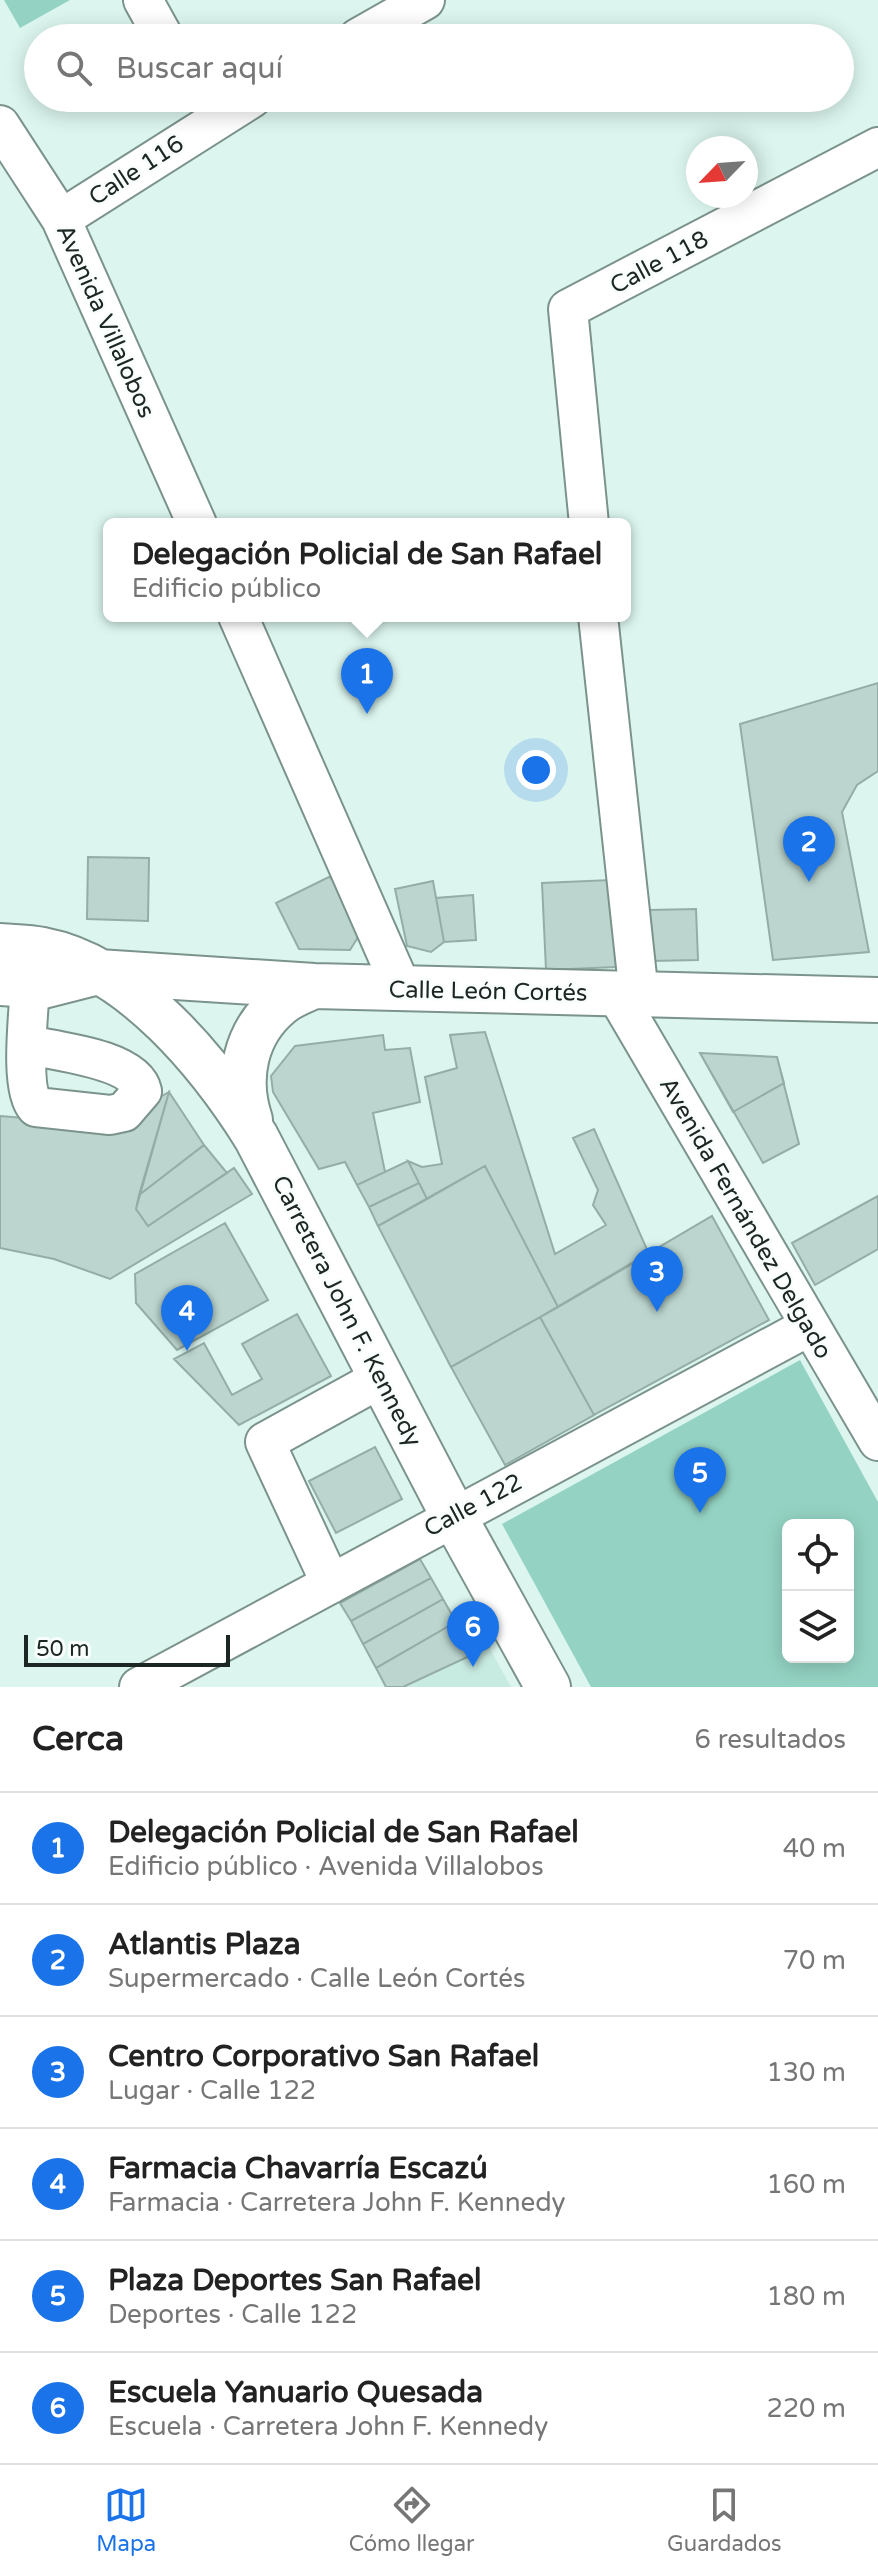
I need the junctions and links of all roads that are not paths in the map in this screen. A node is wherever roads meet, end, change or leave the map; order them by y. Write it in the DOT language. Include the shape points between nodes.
graph roads {
  1 [pos="143,0"];
  2 [pos="425,0"];
  3 [pos="156,24"];
  4 [pos="383,24"];
  5 [pos="201,112"];
  6 [pos="0,125"];
  7 [pos="878,147"];
  8 [pos="61,219"];
  9 [pos="194,518"];
  10 [pos="588,518"];
  11 [pos="241,622"];
  12 [pos="598,622"];
  13 [pos="0,946"];
  14 [pos="98,972"];
  15 [pos="24,985"];
  16 [pos="314,986"];
  17 [pos="402,989"];
  18 [pos="628,994"];
  19 [pos="878,1000"];
  20 [pos="189,1044"];
  21 [pos="28,1045"];
  22 [pos="256,1137"];
  23 [pos="808,1327"];
  24 [pos="381,1378"];
  25 [pos="878,1441"];
  26 [pos="453,1515"];
  27 [pos="331,1584"];
  28 [pos="139,1687"];
  29 [pos="548,1687"];
  1 -- 3 [label="street"];
  2 -- 4 [label="street"];
  5 -- 8 [label="street, Calle 116"];
  6 -- 8 [label="street, Avenida Villalobos"];
  7 -- 10 [label="street, Calle 118" via="568,309"];
  8 -- 9 [label="street, Avenida Villalobos"];
  11 -- 17 [label="street"];
  12 -- 18 [label="street, Avenida Fernández Delgado"];
  13 -- 14 [label="main road, Calle León Cortés" via="45,950"];
  14 -- 15 [label="main road, Calle León Cortés"];
  14 -- 16 [label="main road, Calle León Cortés"];
  14 -- 20 [label="main road, Carretera John F. Kennedy"];
  15 -- 20 [label="main road" via="111,1006"];
  15 -- 21 [label="street"];
  16 -- 17 [label="main road, Calle León Cortés"];
  16 -- 22 [label="main road" via="281,1002 256,1030 243,1065 244,1102"];
  17 -- 18 [label="main road, Calle León Cortés"];
  18 -- 19 [label="main road, Calle León Cortés"];
  18 -- 23 [label="street, Avenida Fernández Delgado"];
  20 -- 22 [label="main road, Carretera John F. Kennedy" via="226,1088"];
  22 -- 24 [label="main road, Carretera John F. Kennedy"];
  23 -- 25 [label="street, Avenida Fernández Delgado"];
  23 -- 26 [label="street, Calle 122"];
  24 -- 26 [label="main road, Carretera John F. Kennedy"];
  24 -- 27 [label="street" via="265,1442"];
  26 -- 27 [label="street, Calle 122"];
  26 -- 29 [label="main road, Carretera John F. Kennedy"];
  27 -- 28 [label="street, Calle 122"];
}
